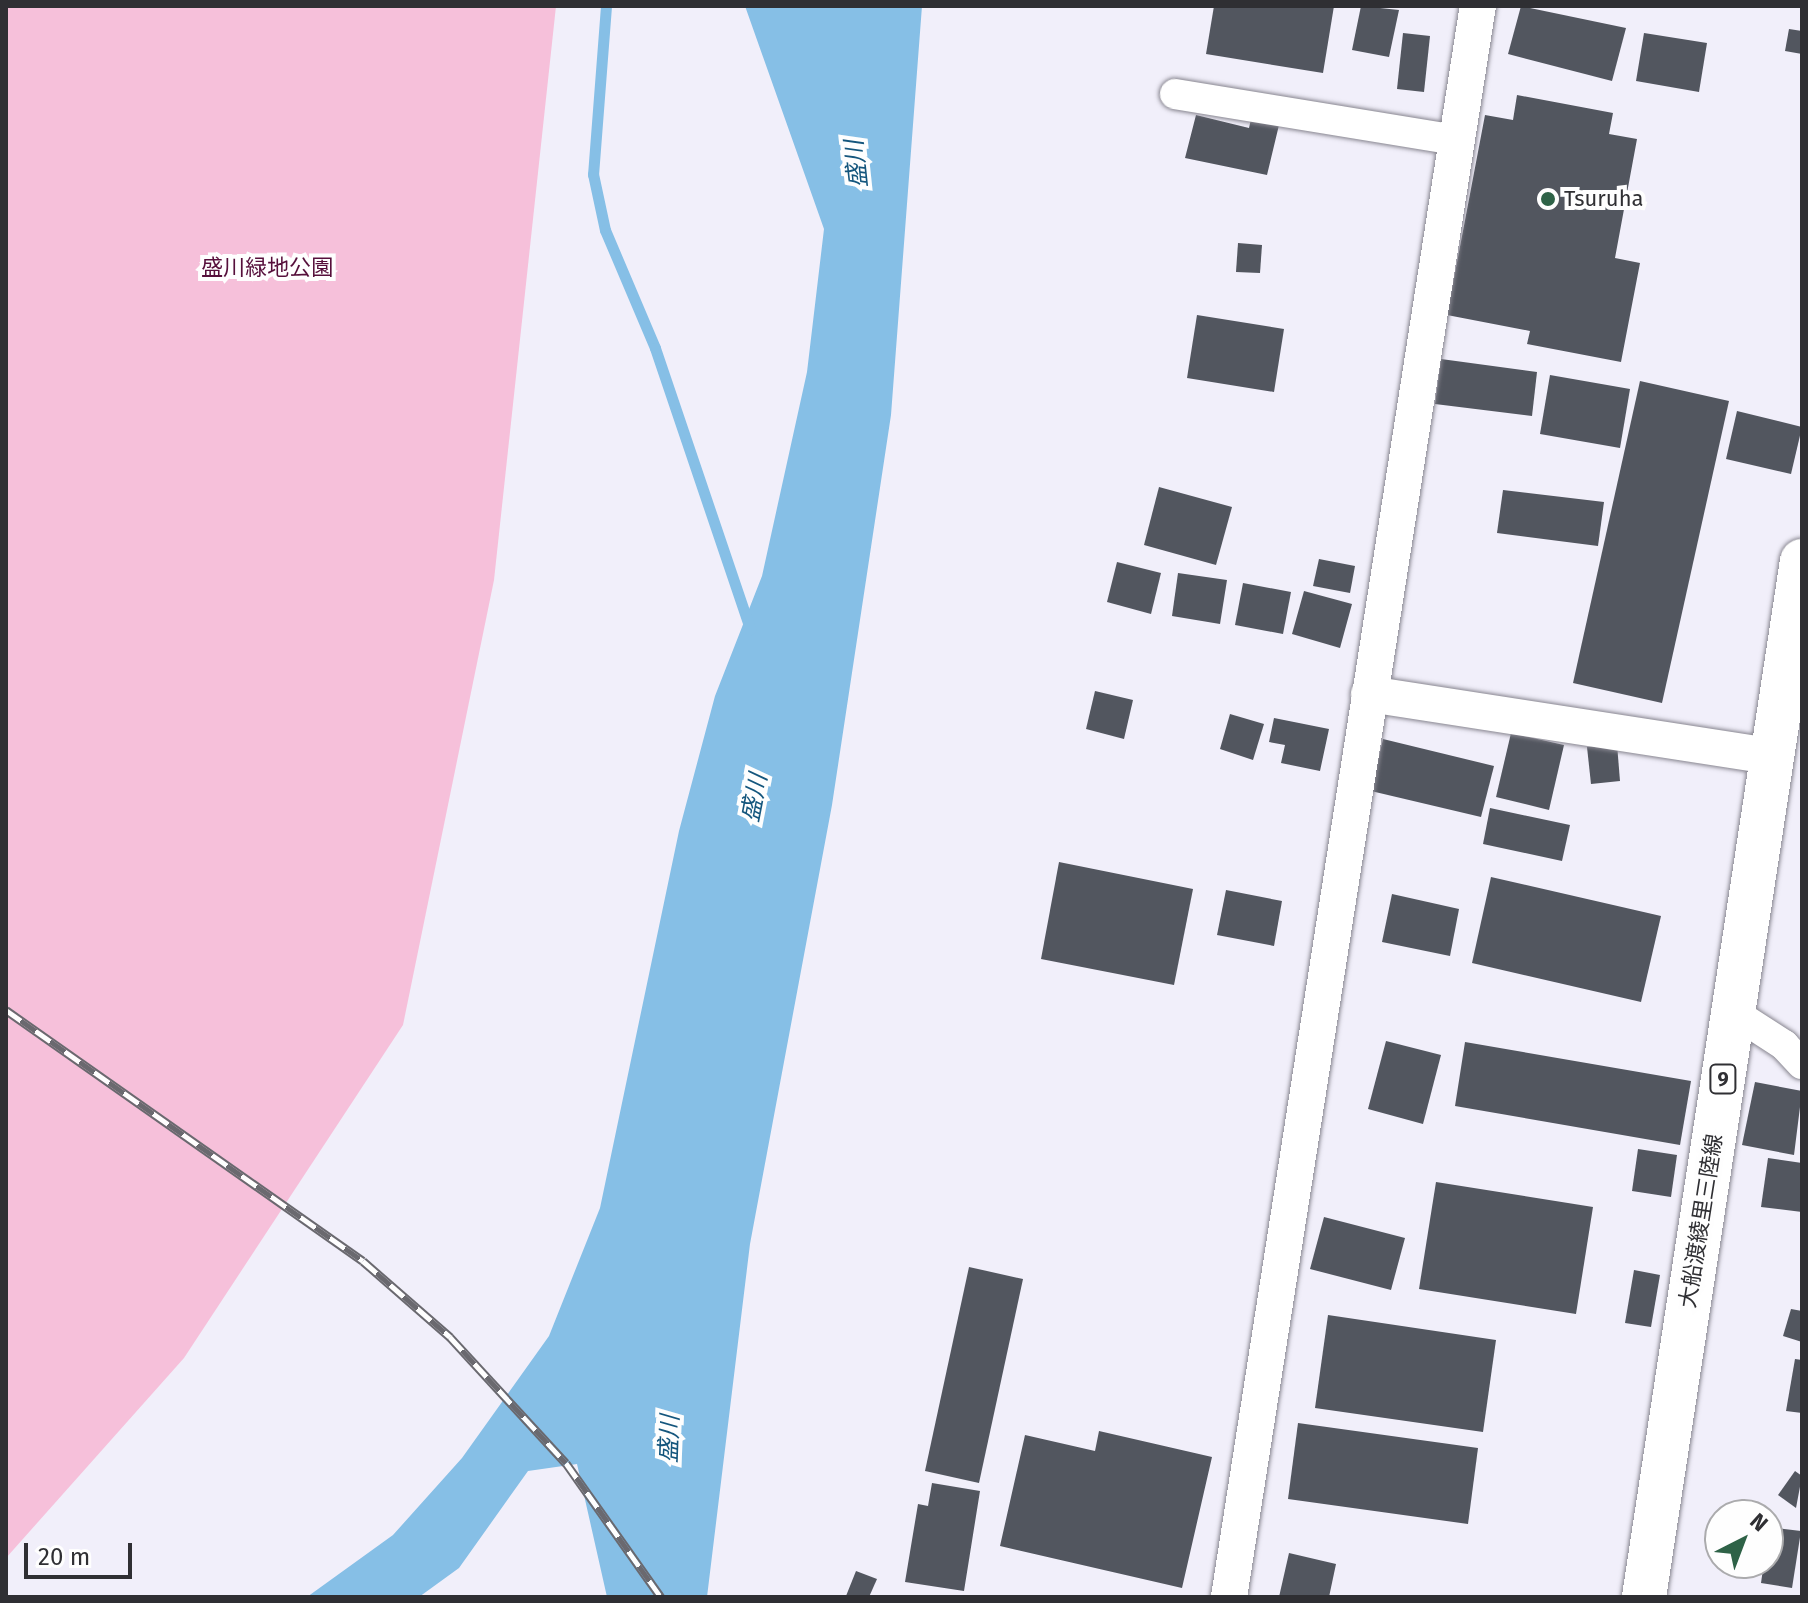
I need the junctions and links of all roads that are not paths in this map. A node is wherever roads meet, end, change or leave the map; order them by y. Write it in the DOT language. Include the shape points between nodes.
graph roads {
  1 [pos="1478,6"];
  2 [pos="1175,94"];
  3 [pos="1457,140"];
  4 [pos="1802,561"];
  5 [pos="1369,694"];
  6 [pos="1771,756"];
  7 [pos="1733,1012"];
  8 [pos="1802,1064"];
  9 [pos="1229,1597"];
  10 [pos="1644,1597"];
  1 -- 3 [label="street"];
  2 -- 3 [label="street"];
  3 -- 5 [label="street"];
  4 -- 6 [label="main road, 大船渡綾里三陸線 / 9"];
  5 -- 6 [label="street"];
  5 -- 9 [label="street"];
  6 -- 7 [label="main road, 大船渡綾里三陸線 / 9"];
  7 -- 8 [label="street" via="1784,1045"];
  7 -- 10 [label="main road, 大船渡綾里三陸線 / 9"];
}
